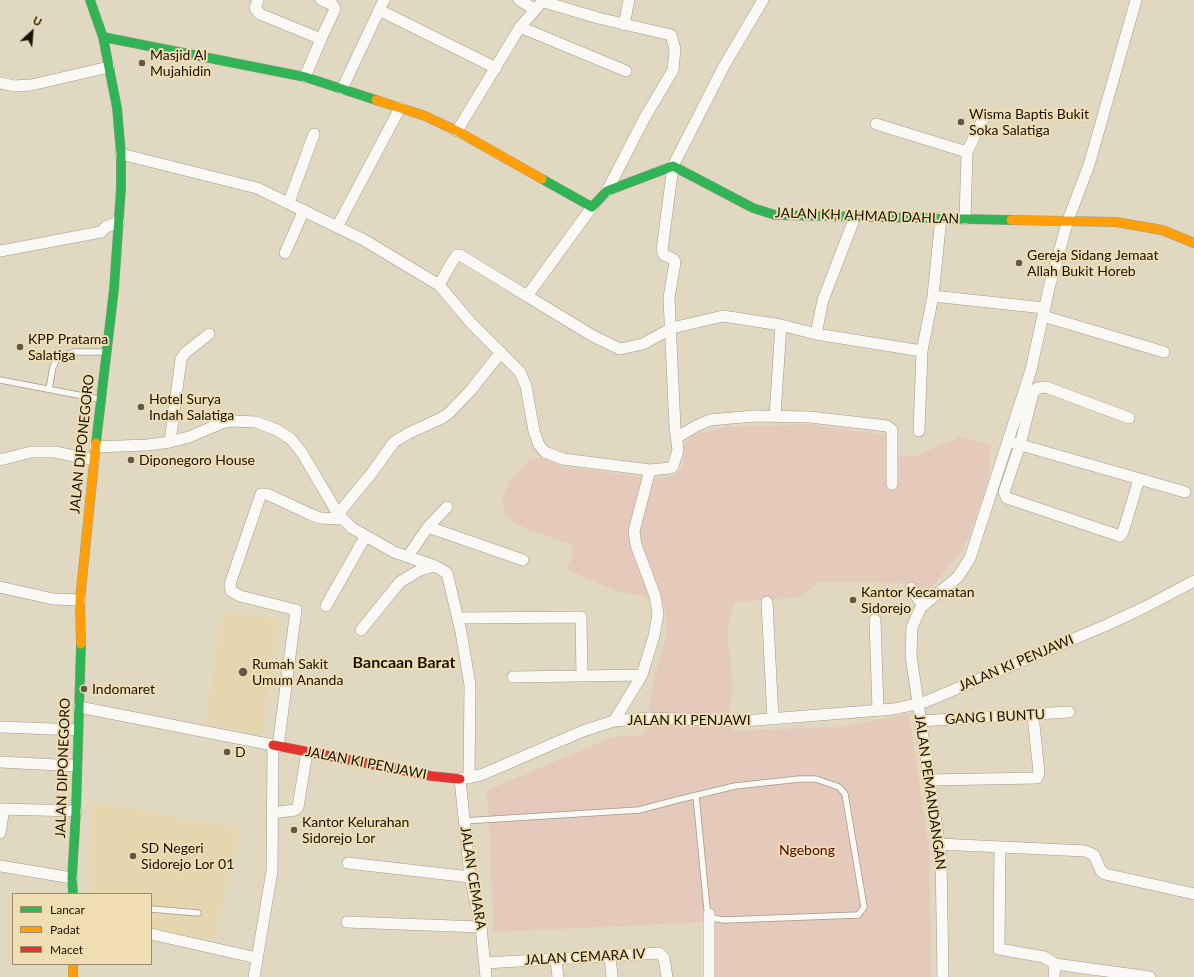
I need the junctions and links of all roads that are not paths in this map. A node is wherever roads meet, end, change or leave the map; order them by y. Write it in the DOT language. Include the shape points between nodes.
graph roads {
  1 [pos="90,0"];
  2 [pos="258,0"];
  3 [pos="321,0"];
  4 [pos="519,0"];
  5 [pos="629,0"];
  6 [pos="763,0"];
  7 [pos="1136,0"];
  8 [pos="547,1"];
  9 [pos="381,5"];
  10 [pos="534,9"];
  11 [pos="624,25"];
  12 [pos="520,27"];
  13 [pos="103,37"];
  14 [pos="321,39"];
  15 [pos="109,67"];
  16 [pos="496,68"];
  17 [pos="626,71"];
  18 [pos="305,77"];
  19 [pos="0,83"];
  20 [pos="342,89"];
  21 [pos="400,108"];
  22 [pos="983,119"];
  23 [pos="876,124"];
  24 [pos="457,131"];
  25 [pos="314,134"];
  26 [pos="967,152"];
  27 [pos="121,154"];
  28 [pos="673,166"];
  29 [pos="607,191"];
  30 [pos="290,202"];
  31 [pos="592,207"];
  32 [pos="304,210"];
  33 [pos="855,217"];
  34 [pos="941,218"];
  35 [pos="965,219"];
  36 [pos="1068,220"];
  37 [pos="118,222"];
  38 [pos="336,227"];
  39 [pos="1194,244"];
  40 [pos="0,251"];
  41 [pos="285,253"];
  42 [pos="439,285"];
  43 [pos="527,296"];
  44 [pos="933,296"];
  45 [pos="1044,312"];
  46 [pos="781,325"];
  47 [pos="672,328"];
  48 [pos="210,334"];
  49 [pos="816,334"];
  50 [pos="922,350"];
  51 [pos="107,352"];
  52 [pos="501,352"];
  53 [pos="1164,352"];
  54 [pos="0,380"];
  55 [pos="49,389"];
  56 [pos="101,399"];
  57 [pos="775,416"];
  58 [pos="1129,418"];
  59 [pos="919,431"];
  60 [pos="676,438"];
  61 [pos="1008,441"];
  62 [pos="170,442"];
  63 [pos="1020,444"];
  64 [pos="95,446"];
  65 [pos="0,460"];
  66 [pos="94,460"];
  67 [pos="650,470"];
  68 [pos="1139,479"];
  69 [pos="892,484"];
  70 [pos="1185,492"];
  71 [pos="447,506"];
  72 [pos="339,516"];
  73 [pos="428,526"];
  74 [pos="365,537"];
  75 [pos="408,556"];
  76 [pos="523,560"];
  77 [pos="435,566"];
  78 [pos="1194,581"];
  79 [pos="0,587"];
  80 [pos="911,588"];
  81 [pos="80,600"];
  82 [pos="767,602"];
  83 [pos="326,606"];
  84 [pos="923,606"];
  85 [pos="458,618"];
  86 [pos="875,620"];
  87 [pos="361,630"];
  88 [pos="642,675"];
  89 [pos="582,676"];
  90 [pos="513,677"];
  91 [pos="918,703"];
  92 [pos="79,707"];
  93 [pos="878,710"];
  94 [pos="1069,712"];
  95 [pos="1033,715"];
  96 [pos="773,719"];
  97 [pos="614,721"];
  98 [pos="920,721"];
  99 [pos="0,727"];
  100 [pos="78,730"];
  101 [pos="276,746"];
  102 [pos="307,752"];
  103 [pos="0,762"];
  104 [pos="77,766"];
  105 [pos="464,778"];
  106 [pos="929,780"];
  107 [pos="696,796"];
  108 [pos="2,809"];
  109 [pos="76,811"];
  110 [pos="272,813"];
  111 [pos="464,821"];
  112 [pos="0,833"];
  113 [pos="939,844"];
  114 [pos="1000,847"];
  115 [pos="348,863"];
  116 [pos="0,866"];
  117 [pos="470,877"];
  118 [pos="72,878"];
  119 [pos="73,893"];
  120 [pos="1194,894"];
  121 [pos="152,909"];
  122 [pos="198,913"];
  123 [pos="709,914"];
  124 [pos="347,922"];
  125 [pos="481,927"];
  126 [pos="152,934"];
  127 [pos="610,956"];
  128 [pos="258,958"];
  129 [pos="556,959"];
  130 [pos="484,963"];
  131 [pos="1055,964"];
  132 [pos="73,965"];
  133 [pos="1101,974"];
  134 [pos="73,977"];
  135 [pos="254,977"];
  136 [pos="486,977"];
  137 [pos="558,977"];
  138 [pos="612,977"];
  139 [pos="667,977"];
  140 [pos="709,977"];
  141 [pos="943,977"];
  142 [pos="1054,977"];
  143 [pos="1150,977"];
  1 -- 13 [label="street, JALAN DIPONEGORO"];
  2 -- 14 [label="street" via="255,8 260,14"];
  3 -- 14 [label="street" via="333,5 335,9"];
  4 -- 10 [label="street"];
  5 -- 11 [label="street"];
  6 -- 28 [label="street" via="724,66"];
  7 -- 36 [label="street" via="1089,165"];
  8 -- 10 [label="street"];
  8 -- 11 [label="street"];
  9 -- 16 [label="street"];
  9 -- 20 [label="street"];
  10 -- 12 [label="street"];
  11 -- 29 [label="street" via="671,35 675,49 674,65"];
  12 -- 16 [label="street"];
  12 -- 17 [label="street"];
  13 -- 15 [label="street, JALAN DIPONEGORO"];
  13 -- 18 [label="street"];
  14 -- 18 [label="street"];
  15 -- 19 [label="street" via="31,85 14,86"];
  15 -- 27 [label="street, JALAN DIPONEGORO"];
  16 -- 24 [label="street"];
  18 -- 20 [label="street"];
  20 -- 21 [label="street"];
  21 -- 24 [label="street"];
  21 -- 38 [label="street"];
  22 -- 26 [label="street"];
  23 -- 26 [label="street"];
  24 -- 31 [label="street"];
  25 -- 30 [label="street"];
  26 -- 35 [label="street"];
  27 -- 30 [label="street" via="249,184"];
  27 -- 37 [label="street, JALAN DIPONEGORO" via="122,188"];
  28 -- 29 [label="street"];
  28 -- 33 [label="street, JALAN KH AHMAD DAHLAN" via="769,214"];
  28 -- 47 [label="street" via="662,250 675,262 669,298"];
  29 -- 31 [label="street"];
  30 -- 32 [label="street"];
  31 -- 43 [label="street"];
  32 -- 38 [label="street"];
  32 -- 41 [label="street"];
  33 -- 34 [label="street, JALAN KH AHMAD DAHLAN"];
  33 -- 49 [label="street" via="823,300"];
  34 -- 35 [label="street, JALAN KH AHMAD DAHLAN"];
  34 -- 44 [label="street"];
  35 -- 36 [label="street, JALAN KH AHMAD DAHLAN"];
  36 -- 39 [label="street, JALAN KH AHMAD DAHLAN" via="1116,222 1162,230"];
  36 -- 45 [label="street"];
  37 -- 40 [label="street" via="101,232"];
  37 -- 51 [label="street, JALAN DIPONEGORO"];
  38 -- 42 [label="street" via="364,240"];
  42 -- 43 [label="street" via="452,262 460,255"];
  42 -- 52 [label="street" via="471,323"];
  43 -- 47 [label="street" via="593,336 620,349 643,344"];
  44 -- 45 [label="street"];
  44 -- 50 [label="street"];
  45 -- 53 [label="street"];
  45 -- 61 [label="street" via="1031,370"];
  46 -- 47 [label="street" via="723,316"];
  46 -- 49 [label="street"];
  46 -- 57 [label="street"];
  47 -- 60 [label="street"];
  48 -- 62 [label="street" via="185,352 181,359"];
  49 -- 50 [label="street"];
  50 -- 59 [label="street"];
  51 -- 55 [label="lane" via="74,352 58,357 53,366"];
  51 -- 56 [label="street, JALAN DIPONEGORO"];
  52 -- 67 [label="street" via="520,372 526,386 534,431 539,445 545,452 562,459"];
  52 -- 72 [label="street" via="449,413 394,442"];
  54 -- 55 [label="lane"];
  55 -- 56 [label="lane"];
  56 -- 64 [label="street, JALAN DIPONEGORO"];
  57 -- 60 [label="street" via="710,420"];
  57 -- 69 [label="street" via="839,420 890,427 893,432"];
  58 -- 63 [label="street" via="1041,387 1033,393"];
  60 -- 67 [label="street" via="678,455 673,466"];
  61 -- 63 [label="street"];
  61 -- 84 [label="street" via="970,558 958,577"];
  62 -- 64 [label="street"];
  62 -- 72 [label="street" via="232,421 256,422 277,430 291,439 302,453"];
  63 -- 68 [label="street"];
  63 -- 68 [label="street" via="1004,490 1007,498 1116,536 1123,532"];
  64 -- 66 [label="street, JALAN DIPONEGORO"];
  65 -- 66 [label="street" via="31,452 55,452"];
  66 -- 81 [label="street, JALAN DIPONEGORO"];
  67 -- 88 [label="street" via="634,531 636,544 655,596 658,614"];
  68 -- 70 [label="street"];
  71 -- 73 [label="street"];
  72 -- 74 [label="street"];
  72 -- 101 [label="street" via="320,518 267,494 261,494 230,584 231,591 240,596 296,610"];
  73 -- 75 [label="street"];
  73 -- 76 [label="street"];
  74 -- 75 [label="street"];
  74 -- 83 [label="street"];
  75 -- 77 [label="street"];
  77 -- 85 [label="street, JALAN CEMARA" via="449,577"];
  77 -- 87 [label="street" via="420,570 400,582"];
  78 -- 91 [label="street, JALAN KI PENJAWI" via="1109,624"];
  79 -- 81 [label="street" via="54,598"];
  80 -- 84 [label="street"];
  81 -- 92 [label="street, JALAN DIPONEGORO"];
  82 -- 96 [label="street"];
  84 -- 91 [label="street, JALAN PEMANDANGAN" via="914,620 912,634 911,656"];
  85 -- 89 [label="street" via="581,616"];
  85 -- 105 [label="street, JALAN CEMARA" via="470,685"];
  86 -- 93 [label="street"];
  88 -- 89 [label="street"];
  88 -- 97 [label="street"];
  89 -- 90 [label="street"];
  91 -- 93 [label="street, JALAN KI PENJAWI"];
  91 -- 98 [label="street, JALAN PEMANDANGAN"];
  92 -- 100 [label="street, JALAN DIPONEGORO"];
  92 -- 101 [label="street, JALAN KI PENJAWI"];
  93 -- 96 [label="street, JALAN KI PENJAWI"];
  94 -- 95 [label="street, GANG I BUNTU"];
  95 -- 98 [label="street, GANG I BUNTU"];
  95 -- 106 [label="street" via="1039,773 1037,778"];
  96 -- 97 [label="street, JALAN KI PENJAWI" via="744,721 648,718"];
  97 -- 105 [label="street, JALAN KI PENJAWI" via="500,767"];
  98 -- 106 [label="street, JALAN PEMANDANGAN"];
  99 -- 100 [label="street"];
  100 -- 104 [label="street, JALAN DIPONEGORO"];
  101 -- 102 [label="street, JALAN KI PENJAWI"];
  101 -- 110 [label="street"];
  102 -- 105 [label="street, JALAN KI PENJAWI" via="431,776"];
  102 -- 110 [label="street" via="298,807 295,810"];
  103 -- 104 [label="street"];
  104 -- 109 [label="street, JALAN DIPONEGORO"];
  105 -- 111 [label="street, JALAN CEMARA"];
  106 -- 113 [label="street, JALAN PEMANDANGAN"];
  107 -- 111 [label="lane" via="639,810"];
  107 -- 123 [label="lane"];
  107 -- 123 [label="lane" via="735,786 799,779 816,780 839,787 845,794 864,907 858,915 724,920 712,918"];
  108 -- 109 [label="street"];
  108 -- 112 [label="street"];
  109 -- 118 [label="street, JALAN DIPONEGORO"];
  110 -- 128 [label="street" via="272,872"];
  111 -- 117 [label="street, JALAN CEMARA"];
  113 -- 114 [label="street"];
  113 -- 141 [label="street, JALAN PEMANDANGAN"];
  114 -- 120 [label="street" via="1085,851 1094,855 1101,871 1106,874"];
  114 -- 131 [label="street" via="998,947 1001,950 1044,957"];
  115 -- 117 [label="street"];
  116 -- 118 [label="street"];
  117 -- 125 [label="street, JALAN CEMARA"];
  118 -- 119 [label="street, JALAN DIPONEGORO"];
  121 -- 122 [label="lane"];
  123 -- 140 [label="street"];
  124 -- 125 [label="street"];
  125 -- 130 [label="street, JALAN CEMARA"];
  126 -- 128 [label="street"];
  127 -- 129 [label="street, JALAN CEMARA IV"];
  127 -- 138 [label="street"];
  127 -- 139 [label="street, JALAN CEMARA IV" via="659,953 664,958"];
  128 -- 135 [label="street"];
  129 -- 130 [label="street, JALAN CEMARA IV"];
  129 -- 137 [label="street"];
  130 -- 136 [label="street, JALAN CEMARA"];
  131 -- 133 [label="street"];
  131 -- 142 [label="street"];
  132 -- 134 [label="street"];
  133 -- 143 [label="street"];
}
